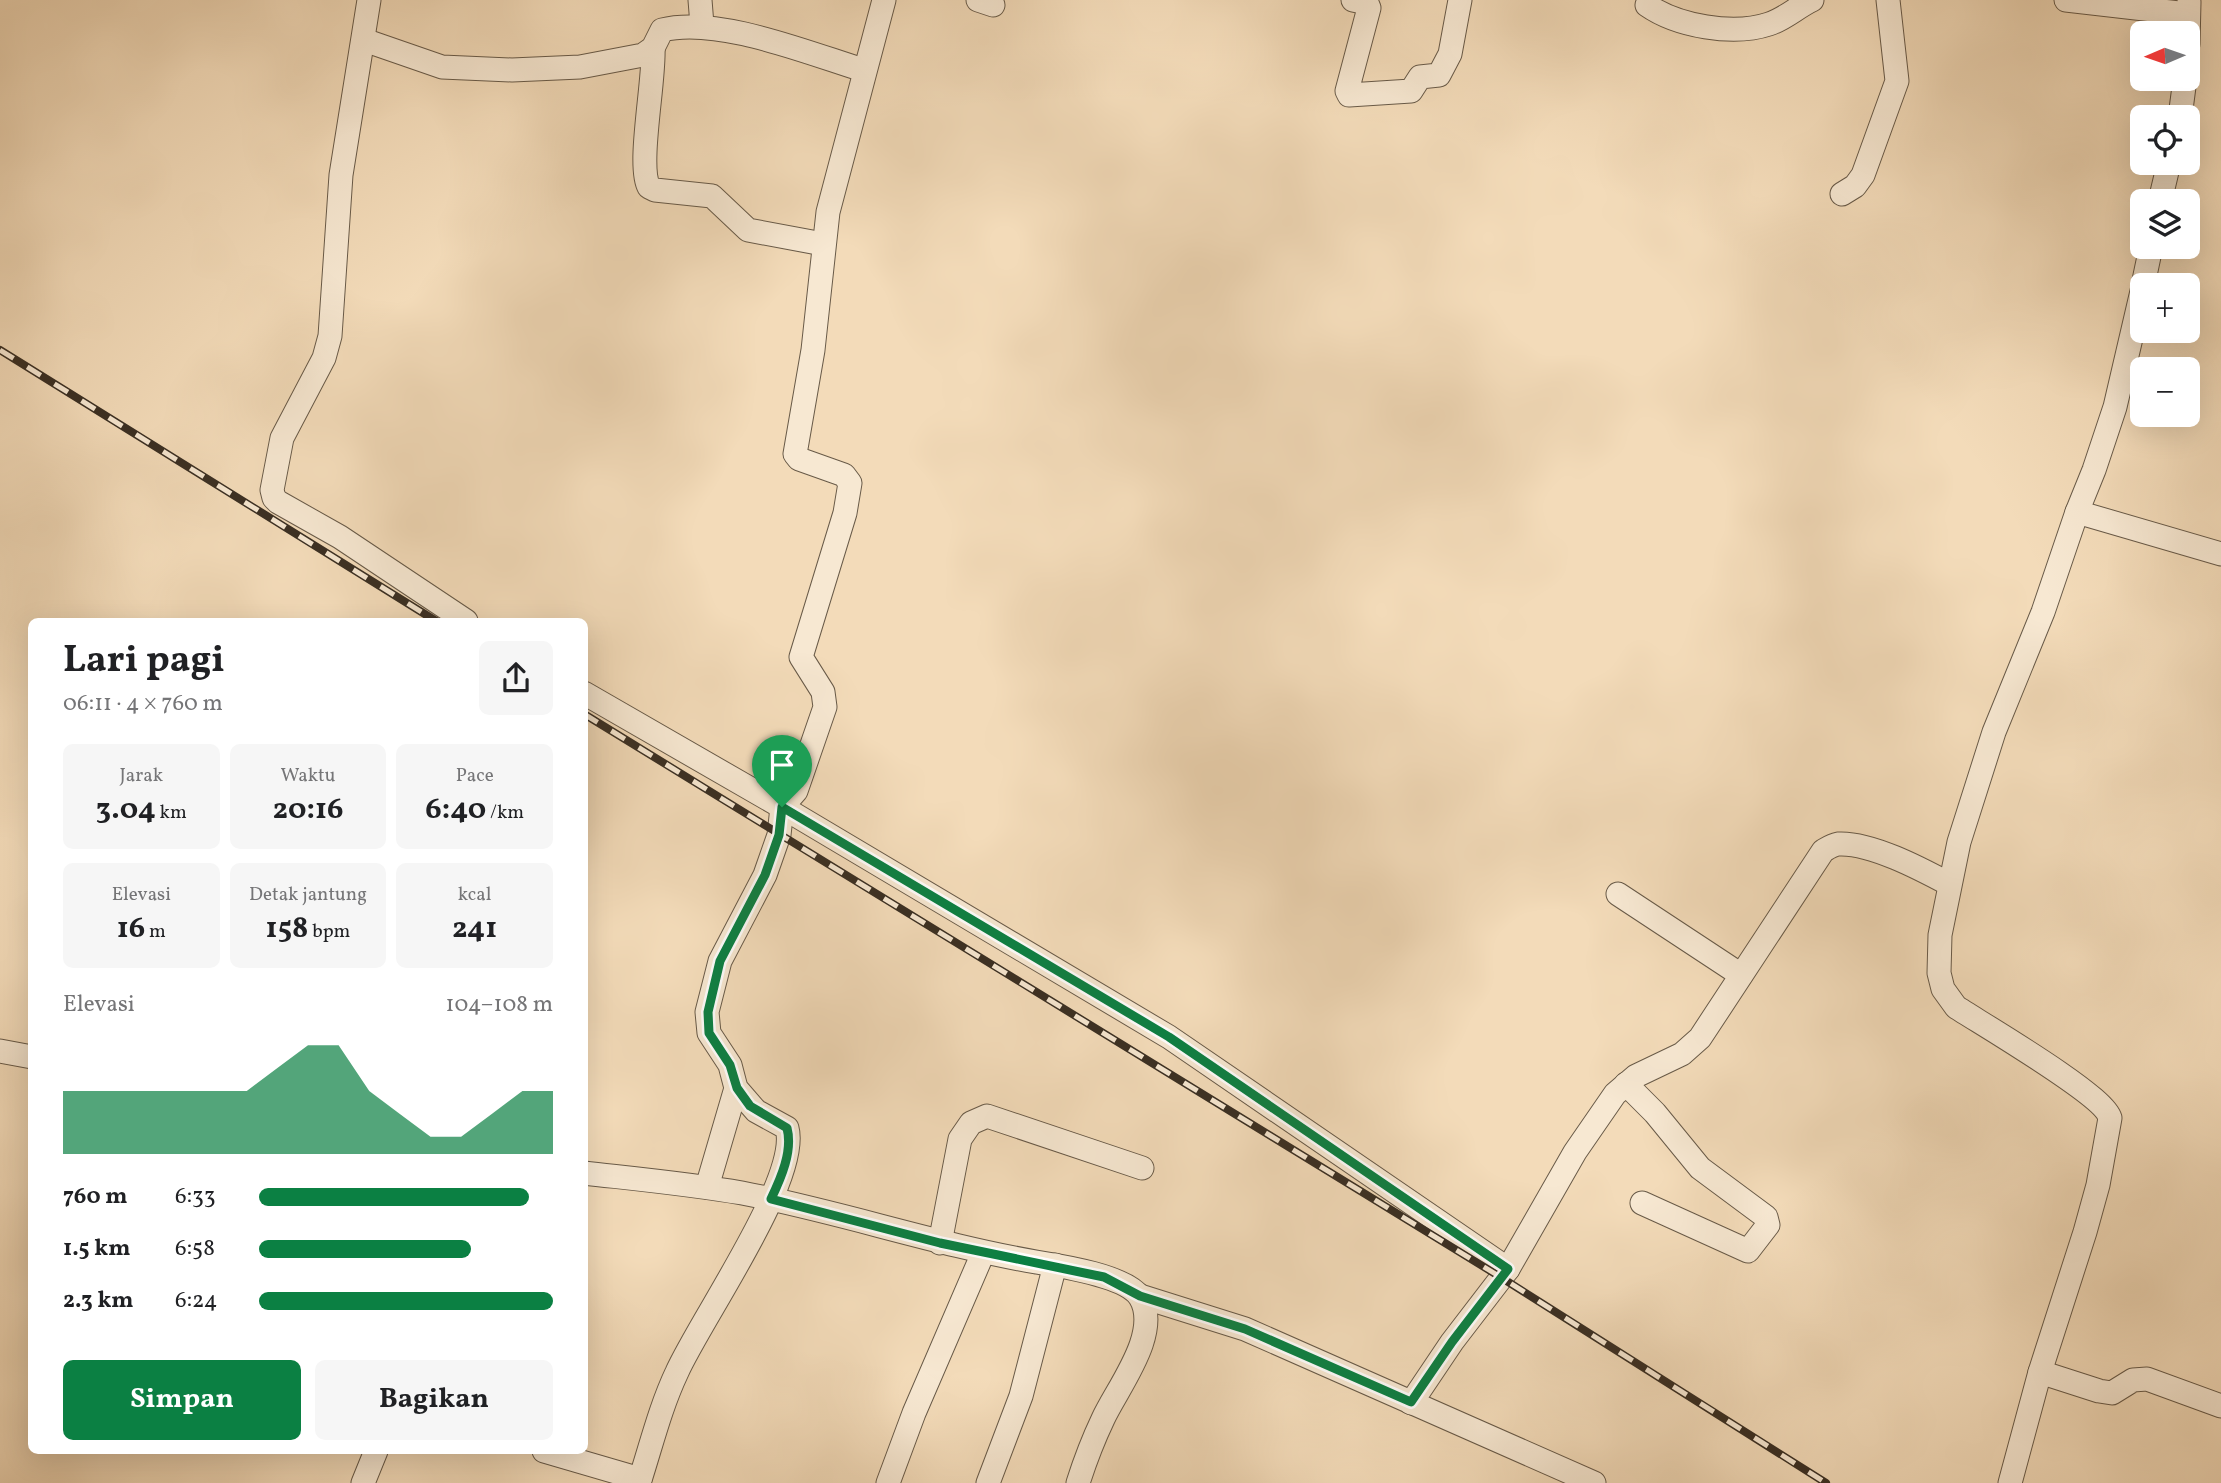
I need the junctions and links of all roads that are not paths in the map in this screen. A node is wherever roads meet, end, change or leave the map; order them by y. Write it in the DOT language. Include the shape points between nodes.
graph roads {
  1 [pos="369,0"];
  2 [pos="700,0"];
  3 [pos="884,0"];
  4 [pos="1353,0"];
  5 [pos="1460,0"];
  6 [pos="1812,0"];
  7 [pos="1888,0"];
  8 [pos="2066,0"];
  9 [pos="1647,5"];
  10 [pos="2189,7"];
  11 [pos="702,25"];
  12 [pos="364,40"];
  13 [pos="653,48"];
  14 [pos="863,70"];
  15 [pos="1842,194"];
  16 [pos="823,244"];
  17 [pos="2130,343"];
  18 [pos="2077,512"];
  19 [pos="2221,554"];
  20 [pos="462,618"];
  21 [pos="588,695"];
  22 [pos="782,807"];
  23 [pos="1949,884"];
  24 [pos="1618,894"];
  25 [pos="1741,975"];
  26 [pos="0,1051"];
  27 [pos="28,1056"];
  28 [pos="1626,1084"];
  29 [pos="737,1088"];
  30 [pos="1142,1167"];
  31 [pos="588,1172"];
  32 [pos="707,1187"];
  33 [pos="771,1199"];
  34 [pos="1642,1203"];
  35 [pos="940,1243"];
  36 [pos="983,1253"];
  37 [pos="1055,1265"];
  38 [pos="1508,1269"];
  39 [pos="1140,1296"];
  40 [pos="2039,1372"];
  41 [pos="1411,1402"];
  42 [pos="2221,1406"];
  43 [pos="375,1454"];
  44 [pos="554,1454"];
  45 [pos="640,1481"];
  46 [pos="363,1483"];
  47 [pos="888,1483"];
  48 [pos="988,1483"];
  49 [pos="1077,1483"];
  50 [pos="1594,1483"];
  51 [pos="2010,1483"];
  1 -- 12 [label="street"];
  2 -- 11 [label="street"];
  3 -- 14 [label="street"];
  4 -- 5 [label="street" via="1367,3 1369,8 1349,95 1411,91 1420,77 1439,75 1450,54"];
  6 -- 9 [label="street" via="1785,17 1753,27 1683,23"];
  7 -- 15 [label="street" via="1897,80 1863,175"];
  8 -- 10 [label="street"];
  11 -- 13 [label="street" via="665,29"];
  11 -- 14 [label="street"];
  12 -- 13 [label="street" via="431,65 480,70 580,67 643,55"];
  12 -- 20 [label="street" via="341,175 330,336 324,358 279,447 274,498"];
  13 -- 16 [label="street" via="644,164 649,187 712,196 748,230"];
  14 -- 16 [label="street"];
  16 -- 22 [label="street" via="813,350 795,454 845,474 850,483 801,657 823,692 825,707 796,791"];
  17 -- 18 [label="street" via="2115,407"];
  18 -- 19 [label="street"];
  18 -- 23 [label="street" via="1980,773"];
  21 -- 22 [label="street"];
  22 -- 29 [label="street" via="779,835 765,875 720,961 709,1002 709,1033 730,1065"];
  22 -- 38 [label="street" via="1169,1037"];
  23 -- 25 [label="street" via="1870,850 1835,844 1823,851"];
  23 -- 40 [label="street" via="1939,972 1949,999 2070,1080 2106,1109 2109,1118 2098,1185"];
  24 -- 25 [label="street"];
  25 -- 28 [label="street" via="1700,1038 1682,1054"];
  26 -- 27 [label="street"];
  28 -- 34 [label="street" via="1700,1168 1766,1217 1768,1226 1748,1251"];
  28 -- 38 [label="street" via="1575,1152"];
  29 -- 32 [label="street"];
  29 -- 33 [label="street" via="750,1106 787,1128 786,1158"];
  30 -- 35 [label="street" via="987,1116 971,1123 960,1139"];
  31 -- 32 [label="street"];
  32 -- 33 [label="street"];
  33 -- 35 [label="street"];
  33 -- 45 [label="street" via="678,1369"];
  35 -- 36 [label="street"];
  36 -- 37 [label="street"];
  36 -- 47 [label="street"];
  37 -- 39 [label="street" via="1104,1277"];
  37 -- 48 [label="street" via="1021,1396"];
  38 -- 41 [label="street"];
  39 -- 41 [label="street" via="1245,1329"];
  39 -- 49 [label="street" via="1146,1326 1141,1346 1102,1420"];
  40 -- 42 [label="street" via="2112,1393 2133,1380 2147,1379"];
  40 -- 51 [label="street"];
  41 -- 50 [label="street"];
  43 -- 46 [label="street"];
  44 -- 45 [label="street"];
}
